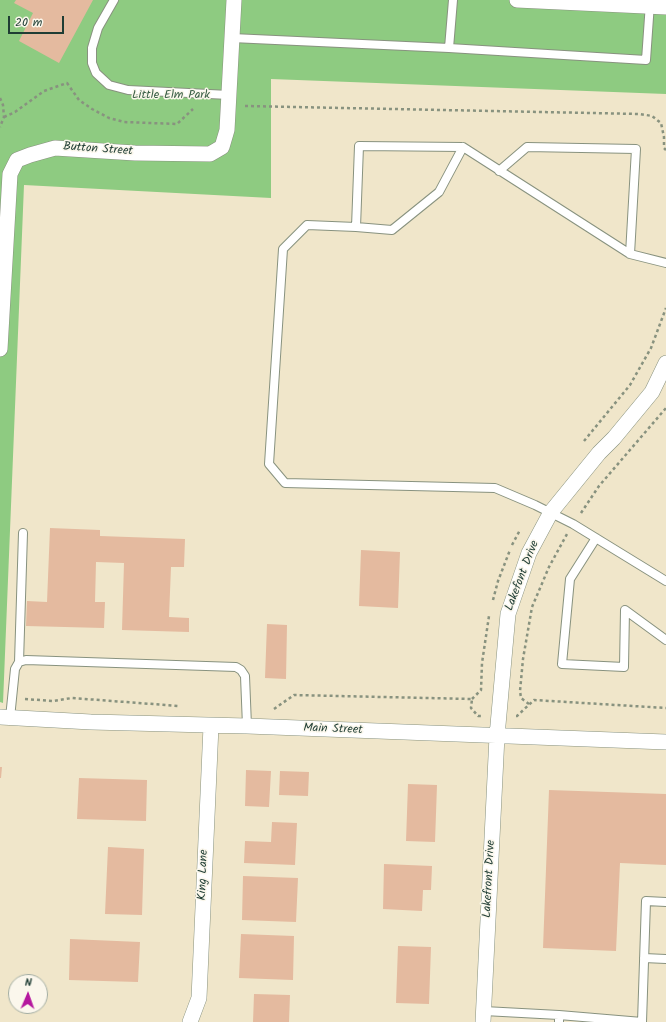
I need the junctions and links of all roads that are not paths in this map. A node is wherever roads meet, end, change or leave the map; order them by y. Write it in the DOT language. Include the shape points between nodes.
graph roads {
  1 [pos="114,0"];
  2 [pos="234,0"];
  3 [pos="453,0"];
  4 [pos="517,0"];
  5 [pos="541,1"];
  6 [pos="650,3"];
  7 [pos="666,7"];
  8 [pos="232,38"];
  9 [pos="449,48"];
  10 [pos="229,95"];
  11 [pos="463,147"];
  12 [pos="499,171"];
  13 [pos="356,227"];
  14 [pos="3,228"];
  15 [pos="630,254"];
  16 [pos="666,263"];
  17 [pos="0,349"];
  18 [pos="666,363"];
  19 [pos="551,512"];
  20 [pos="23,533"];
  21 [pos="596,538"];
  22 [pos="666,581"];
  23 [pos="666,640"];
  24 [pos="19,662"];
  25 [pos="5,717"];
  26 [pos="210,726"];
  27 [pos="246,726"];
  28 [pos="497,736"];
  29 [pos="666,742"];
  30 [pos="666,902"];
  31 [pos="644,958"];
  32 [pos="666,959"];
  33 [pos="484,1016"];
  34 [pos="559,1019"];
  35 [pos="190,1022"];
  36 [pos="642,1022"];
  37 [pos="647,1022"];
  1 -- 10 [label="lane" via="98,28 92,48 92,63 96,73 109,85 128,90"];
  2 -- 8 [label="street, Button Street"];
  3 -- 9 [label="lane"];
  4 -- 5 [label="street"];
  5 -- 6 [label="street"];
  6 -- 7 [label="street"];
  6 -- 9 [label="lane" via="646,60"];
  8 -- 9 [label="lane"];
  8 -- 10 [label="street, Button Street"];
  10 -- 14 [label="street, Button Street" via="227,130 222,147 210,154 55,148 17,160 10,174"];
  11 -- 12 [label="lane"];
  11 -- 13 [label="lane" via="439,192 392,230"];
  11 -- 13 [label="lane" via="359,146"];
  12 -- 15 [label="lane"];
  12 -- 15 [label="lane" via="527,147 636,149"];
  13 -- 19 [label="lane" via="307,225 283,249 269,464 285,483 495,488"];
  14 -- 17 [label="street, Button Street"];
  15 -- 16 [label="lane"];
  18 -- 19 [label="street, Lakefont Drive" via="652,392"];
  19 -- 21 [label="lane"];
  19 -- 28 [label="street, Lakefont Drive" via="529,553 508,614"];
  20 -- 24 [label="lane"];
  21 -- 22 [label="lane"];
  21 -- 23 [label="lane" via="570,579 562,664 624,667 625,610"];
  24 -- 25 [label="lane" via="15,669"];
  24 -- 27 [label="lane" via="26,660 236,667 245,676"];
  25 -- 26 [label="street, Main Street"];
  26 -- 27 [label="street, Main Street"];
  26 -- 35 [label="street, King Lane" via="199,998"];
  27 -- 28 [label="street, Main Street"];
  28 -- 29 [label="street, Main Street"];
  28 -- 33 [label="street, Lakefront Drive"];
  30 -- 31 [label="lane" via="646,901"];
  31 -- 32 [label="lane"];
  31 -- 36 [label="lane"];
  33 -- 34 [label="lane"];
  34 -- 36 [label="lane"];
  36 -- 37 [label="lane"];
}
